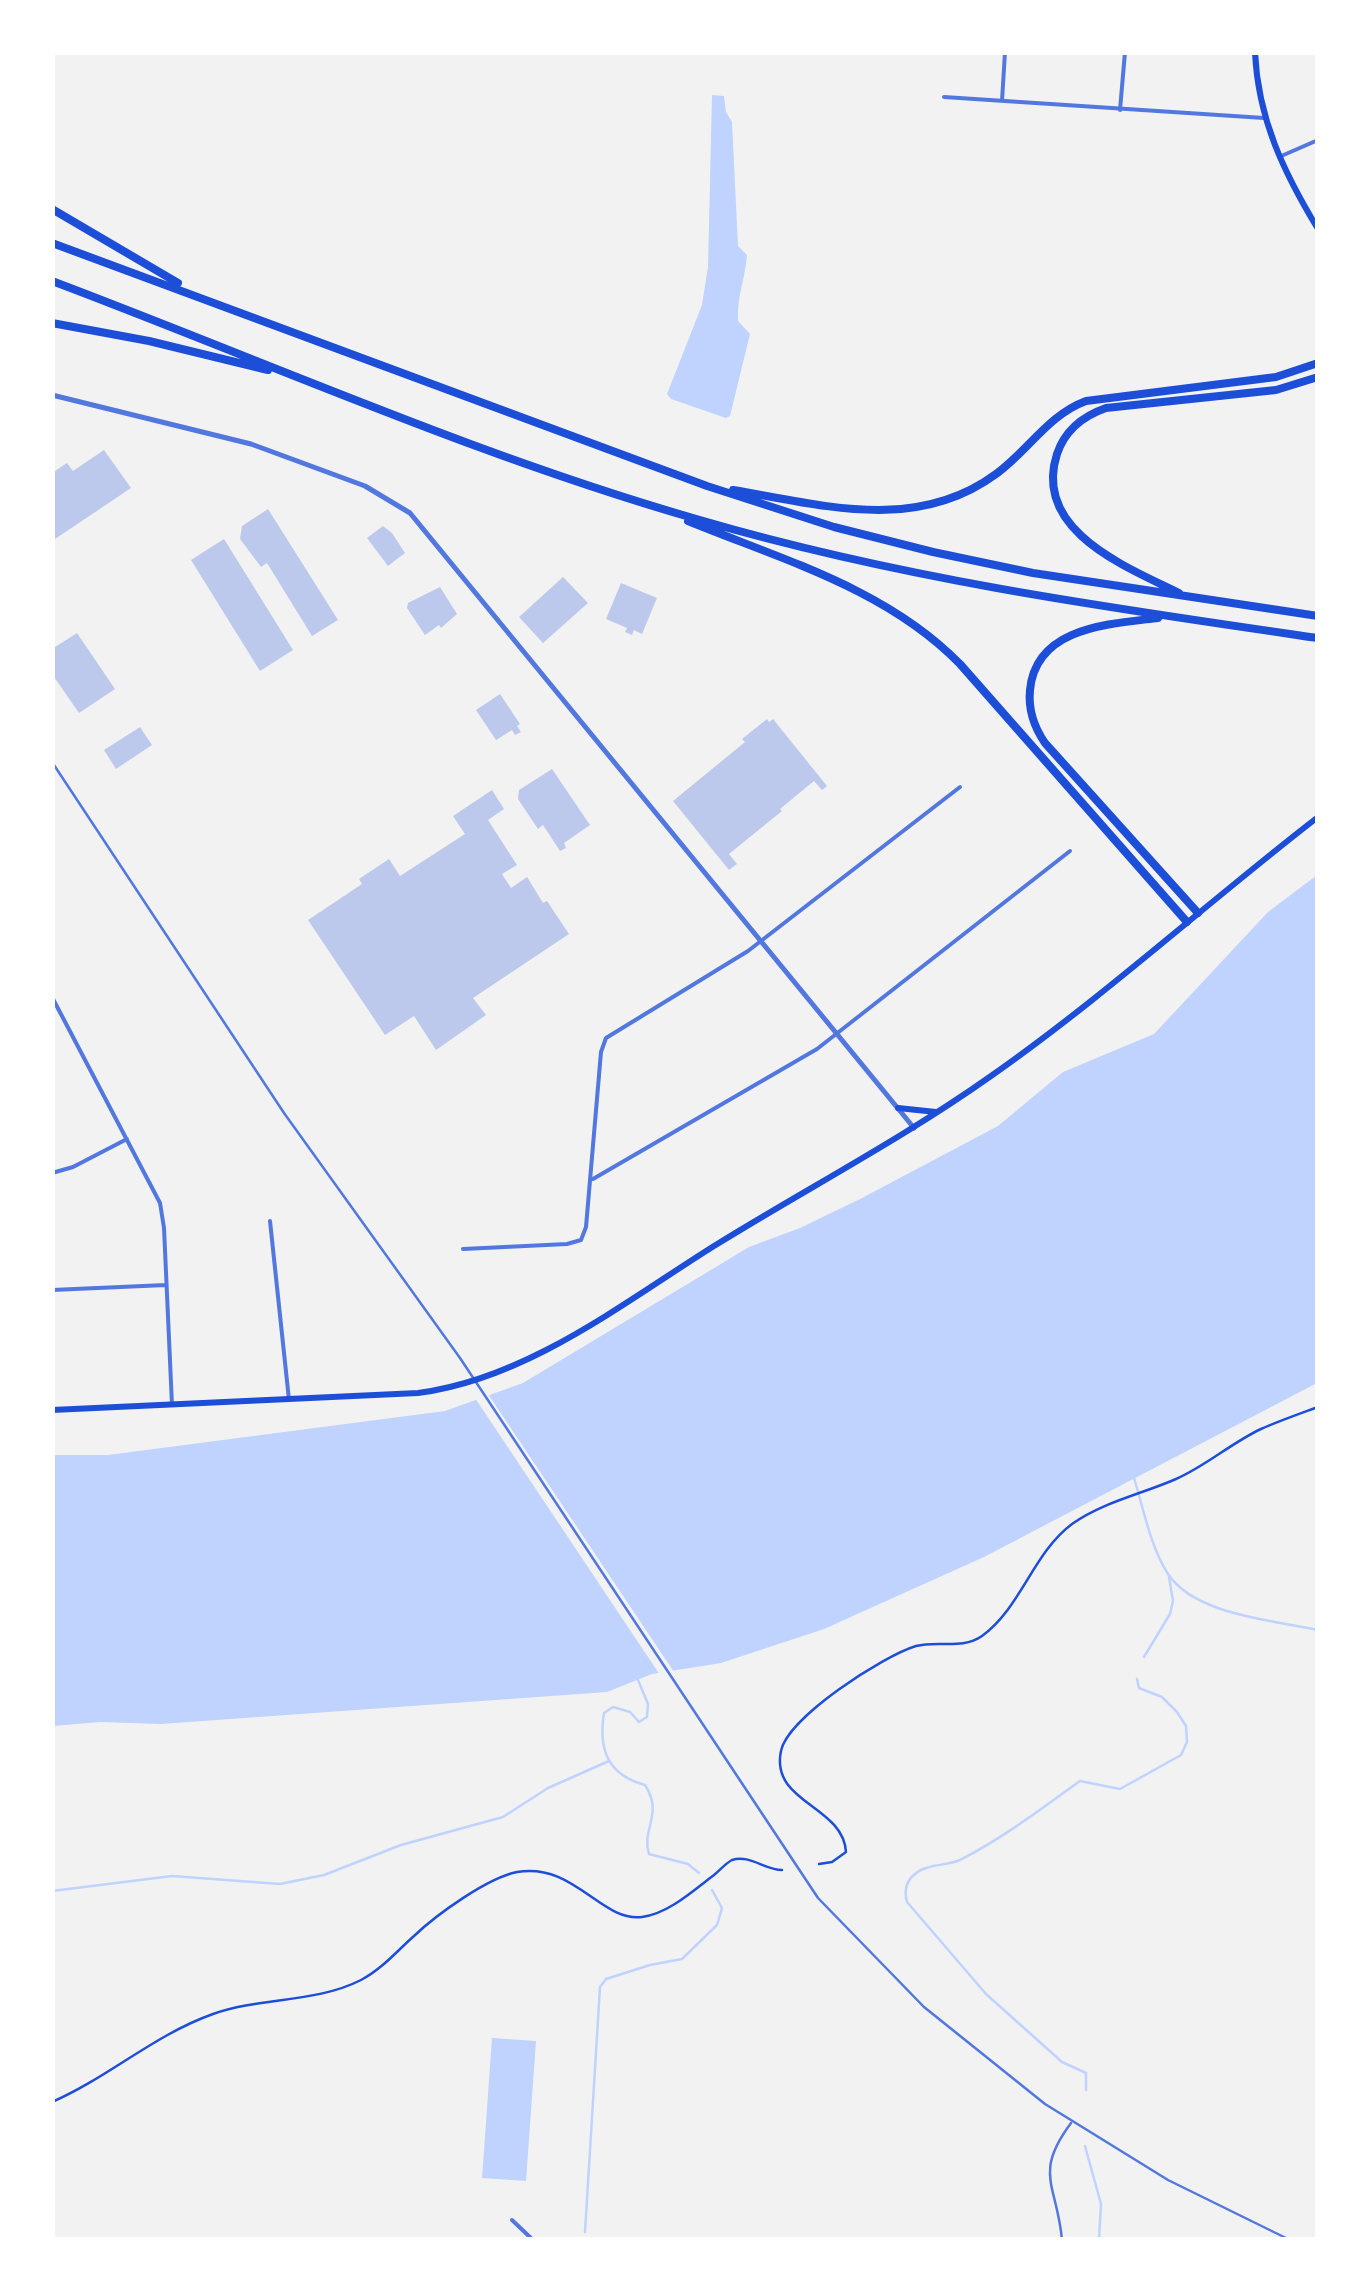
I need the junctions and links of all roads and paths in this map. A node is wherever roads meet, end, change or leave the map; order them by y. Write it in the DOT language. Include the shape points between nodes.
graph roads {
  1 [pos="1006,52"];
  2 [pos="1125,52"];
  3 [pos="1256,52"];
  4 [pos="944,96"];
  5 [pos="1002,101"];
  6 [pos="1120,110"];
  7 [pos="1264,118"];
  8 [pos="1318,140"];
  9 [pos="1279,157"];
  10 [pos="52,209"];
  11 [pos="1318,229"];
  12 [pos="52,243"];
  13 [pos="52,280"];
  14 [pos="193,293"];
  15 [pos="52,322"];
  16 [pos="1318,363"];
  17 [pos="1318,377"];
  18 [pos="297,378"];
  19 [pos="52,395"];
  20 [pos="706,486"];
  21 [pos="646,504"];
  22 [pos="1188,597"];
  23 [pos="1172,616"];
  24 [pos="1318,616"];
  25 [pos="1318,638"];
  26 [pos="52,762"];
  27 [pos="960,787"];
  28 [pos="1318,817"];
  29 [pos="1070,851"];
  30 [pos="1198,912"];
  31 [pos="1187,922"];
  32 [pos="761,940"];
  33 [pos="52,997"];
  34 [pos="837,1033"];
  35 [pos="898,1108"];
  36 [pos="938,1112"];
  37 [pos="914,1128"];
  38 [pos="128,1140"];
  39 [pos="52,1173"];
  40 [pos="591,1180"];
  41 [pos="270,1220"];
  42 [pos="463,1249"];
  43 [pos="166,1285"];
  44 [pos="52,1290"];
  45 [pos="289,1400"];
  46 [pos="172,1405"];
  47 [pos="1318,1407"];
  48 [pos="52,1410"];
  49 [pos="819,1864"];
  50 [pos="782,1870"];
  51 [pos="52,2102"];
  52 [pos="1072,2122"];
  53 [pos="512,2220"];
  54 [pos="533,2240"];
  55 [pos="1062,2240"];
  56 [pos="1290,2240"];
  1 -- 5 [label="street"];
  2 -- 6 [label="street"];
  3 -- 7 [label="main road"];
  4 -- 5 [label="street"];
  5 -- 6 [label="street"];
  6 -- 7 [label="street"];
  7 -- 9 [label="main road"];
  8 -- 9 [label="street"];
  9 -- 11 [label="main road"];
  10 -- 14 [label="highway"];
  12 -- 14 [label="highway"];
  13 -- 18 [label="highway"];
  14 -- 20 [label="highway"];
  15 -- 18 [label="highway"];
  16 -- 20 [label="highway" via="1284,376 1076,404 991,478 926,507 858,511"];
  17 -- 22 [label="highway" via="1276,390 1106,408 1078,422 1063,440 1054,484 1073,527 1107,557"];
  18 -- 21 [label="highway"];
  19 -- 32 [label="street" via="251,444 349,479 402,508"];
  20 -- 22 [label="highway" via="915,548"];
  21 -- 23 [label="highway" via="906,571"];
  21 -- 31 [label="highway" via="858,590 914,624 960,664"];
  22 -- 24 [label="highway"];
  23 -- 25 [label="highway"];
  23 -- 30 [label="highway" via="1066,637 1038,665 1030,700 1048,746"];
  26 -- 52 [label="lane" via="284,1113 460,1358 806,1884 944,2024"];
  27 -- 32 [label="street"];
  28 -- 30 [label="main road"];
  29 -- 34 [label="street"];
  30 -- 31 [label="main road"];
  31 -- 36 [label="main road"];
  32 -- 34 [label="street"];
  32 -- 40 [label="street" via="606,1038"];
  33 -- 38 [label="street"];
  34 -- 35 [label="street"];
  34 -- 40 [label="street"];
  35 -- 36 [label="main road"];
  35 -- 37 [label="street"];
  36 -- 37 [label="main road"];
  37 -- 45 [label="main road" via="504,1369 430,1392"];
  38 -- 39 [label="street"];
  38 -- 43 [label="street" via="160,1203"];
  40 -- 42 [label="street" via="585,1233 576,1243"];
  41 -- 45 [label="street"];
  43 -- 44 [label="street"];
  43 -- 46 [label="street"];
  45 -- 46 [label="main road"];
  46 -- 48 [label="main road"];
  47 -- 49 [label="path" via="1071,1525 983,1636 956,1645 932,1642 882,1661 810,1713 789,1734 780,1759 786,1784 845,1840 846,1852"];
  50 -- 51 [label="path" via="733,1860 671,1905 638,1918 554,1874 510,1874 428,1924 355,1982 200,2019"];
  52 -- 55 [label="lane" via="1048,2164"];
  52 -- 56 [label="lane" via="1168,2180"];
  53 -- 54 [label="street"];
}
